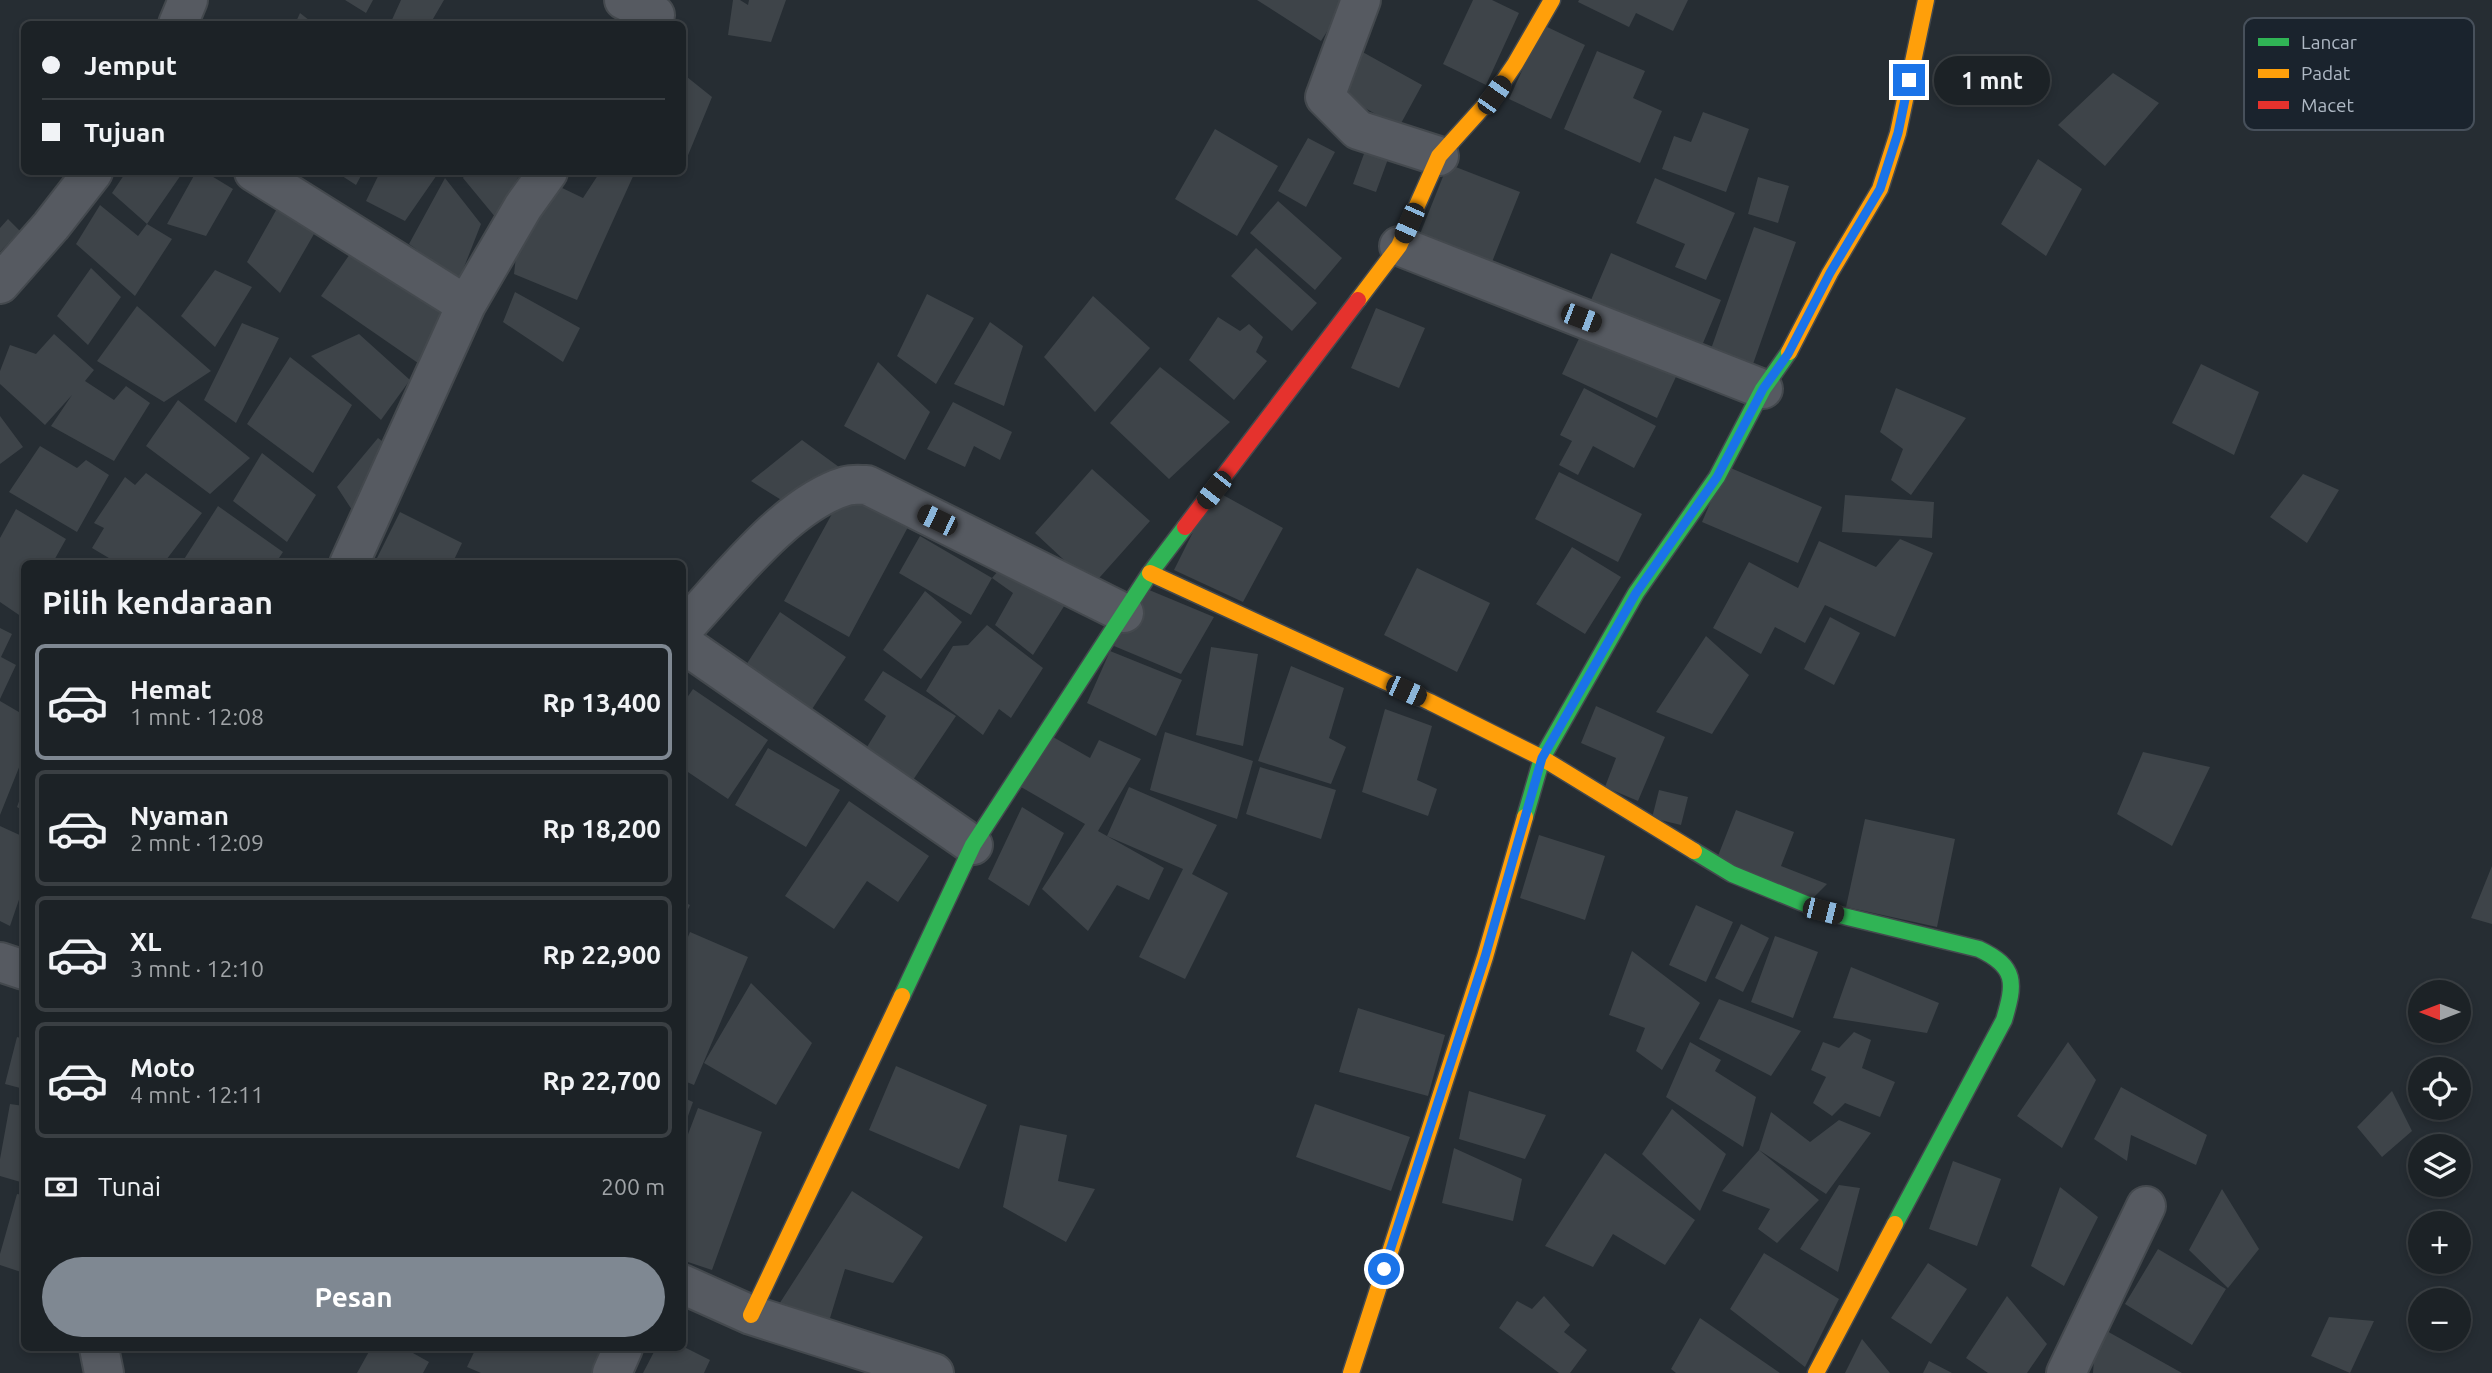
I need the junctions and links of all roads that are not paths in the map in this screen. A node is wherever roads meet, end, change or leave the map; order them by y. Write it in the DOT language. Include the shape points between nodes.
graph roads {
  1 [pos="188,0"];
  2 [pos="1361,0"];
  3 [pos="1552,0"];
  4 [pos="1926,0"];
  5 [pos="179,21"];
  6 [pos="1439,156"];
  7 [pos="91,175"];
  8 [pos="259,175"];
  9 [pos="546,175"];
  10 [pos="1399,246"];
  11 [pos="0,284"];
  12 [pos="466,305"];
  13 [pos="1763,389"];
  14 [pos="351,560"];
  15 [pos="1150,573"];
  16 [pos="1124,613"];
  17 [pos="686,626"];
  18 [pos="686,646"];
  19 [pos="1542,758"];
  20 [pos="973,845"];
  21 [pos="0,962"];
  22 [pos="21,969"];
  23 [pos="2146,1206"];
  24 [pos="686,1286"];
  25 [pos="751,1315"];
  26 [pos="100,1351"];
  27 [pos="622,1351"];
  28 [pos="104,1373"];
  29 [pos="612,1373"];
  30 [pos="934,1373"];
  31 [pos="1351,1373"];
  32 [pos="1816,1373"];
  33 [pos="2066,1373"];
  1 -- 5 [label="street"];
  2 -- 6 [label="street" via="1325,97 1358,130"];
  3 -- 6 [label="street" via="1494,95"];
  4 -- 13 [label="street" via="1898,133 1880,189 1788,354"];
  6 -- 10 [label="street"];
  7 -- 11 [label="street"];
  8 -- 12 [label="street"];
  9 -- 12 [label="street"];
  10 -- 13 [label="street"];
  10 -- 15 [label="street"];
  12 -- 14 [label="street"];
  13 -- 19 [label="street" via="1717,477 1636,593"];
  15 -- 16 [label="street"];
  15 -- 19 [label="street"];
  16 -- 17 [label="street" via="867,485 849,485 808,504 760,545"];
  16 -- 20 [label="street"];
  18 -- 20 [label="street"];
  19 -- 31 [label="street" via="1485,957"];
  19 -- 32 [label="street" via="1732,874 1823,911 1979,948 1996,955 2010,969 2013,988 2004,1020"];
  20 -- 25 [label="street"];
  21 -- 22 [label="street"];
  23 -- 33 [label="street"];
  24 -- 25 [label="street"];
  25 -- 30 [label="street"];
  26 -- 28 [label="street"];
  27 -- 29 [label="street"];
}
